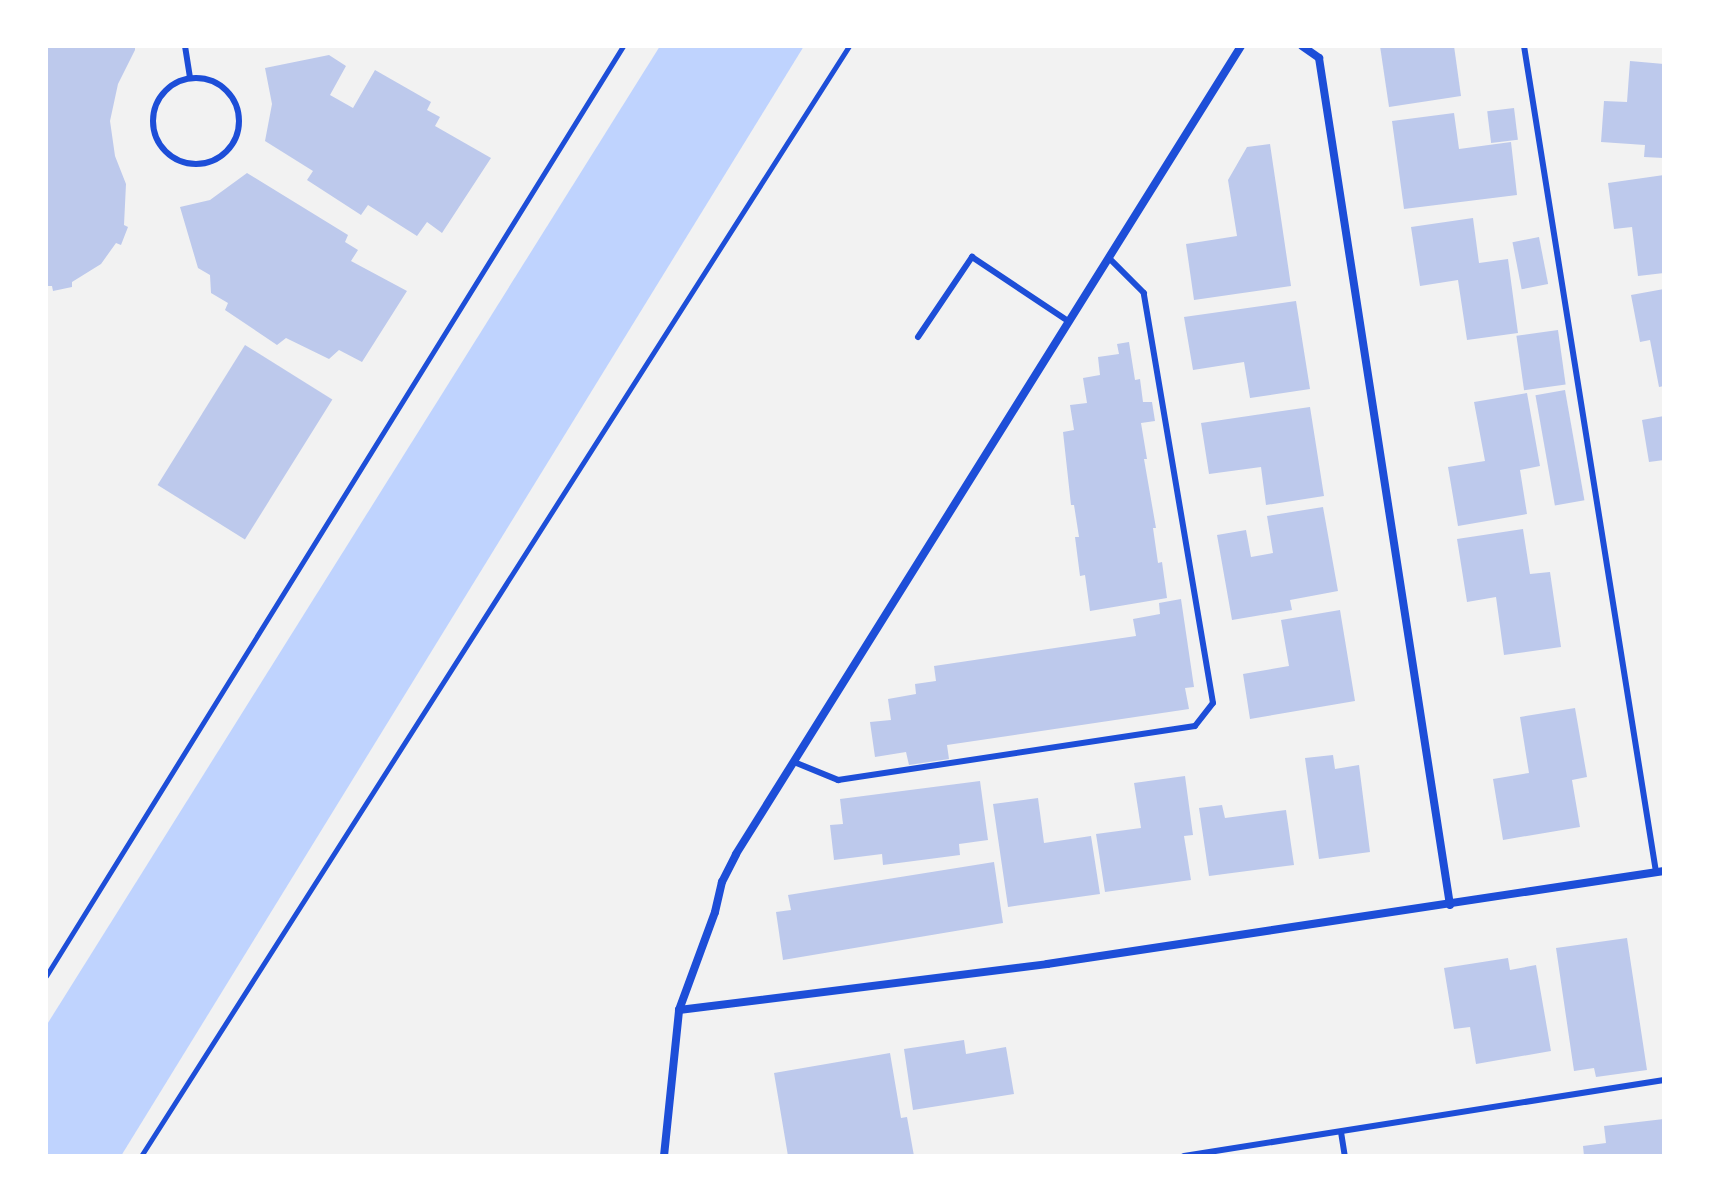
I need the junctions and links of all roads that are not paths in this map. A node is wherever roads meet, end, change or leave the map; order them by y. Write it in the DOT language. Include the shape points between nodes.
graph roads {
  1 [pos="185,46"];
  2 [pos="1241,46"];
  3 [pos="1302,46"];
  4 [pos="1524,46"];
  5 [pos="190,78"];
  6 [pos="1109,258"];
  7 [pos="1068,321"];
  8 [pos="918,337"];
  9 [pos="794,762"];
  10 [pos="1660,872"];
  11 [pos="1450,905"];
  12 [pos="679,1010"];
  13 [pos="1664,1080"];
  14 [pos="1341,1132"];
  15 [pos="664,1156"];
  16 [pos="1184,1156"];
  17 [pos="1345,1156"];
  1 -- 5 [label="lane"];
  2 -- 6 [label="street"];
  3 -- 11 [label="street" via="1319,58"];
  4 -- 10 [label="lane"];
  5 -- 5 [label="lane" via="158,98 152,123 162,148 184,163 198,164 224,155 238,132 239,118 229,92 219,84"];
  6 -- 7 [label="street"];
  6 -- 9 [label="lane" via="1144,293 1213,703 1195,726 838,780"];
  7 -- 8 [label="lane" via="972,257"];
  7 -- 9 [label="street"];
  9 -- 12 [label="street" via="722,882"];
  10 -- 11 [label="street"];
  11 -- 12 [label="street" via="1062,962"];
  12 -- 15 [label="street"];
  13 -- 14 [label="lane"];
  14 -- 16 [label="lane"];
  14 -- 17 [label="lane"];
}
